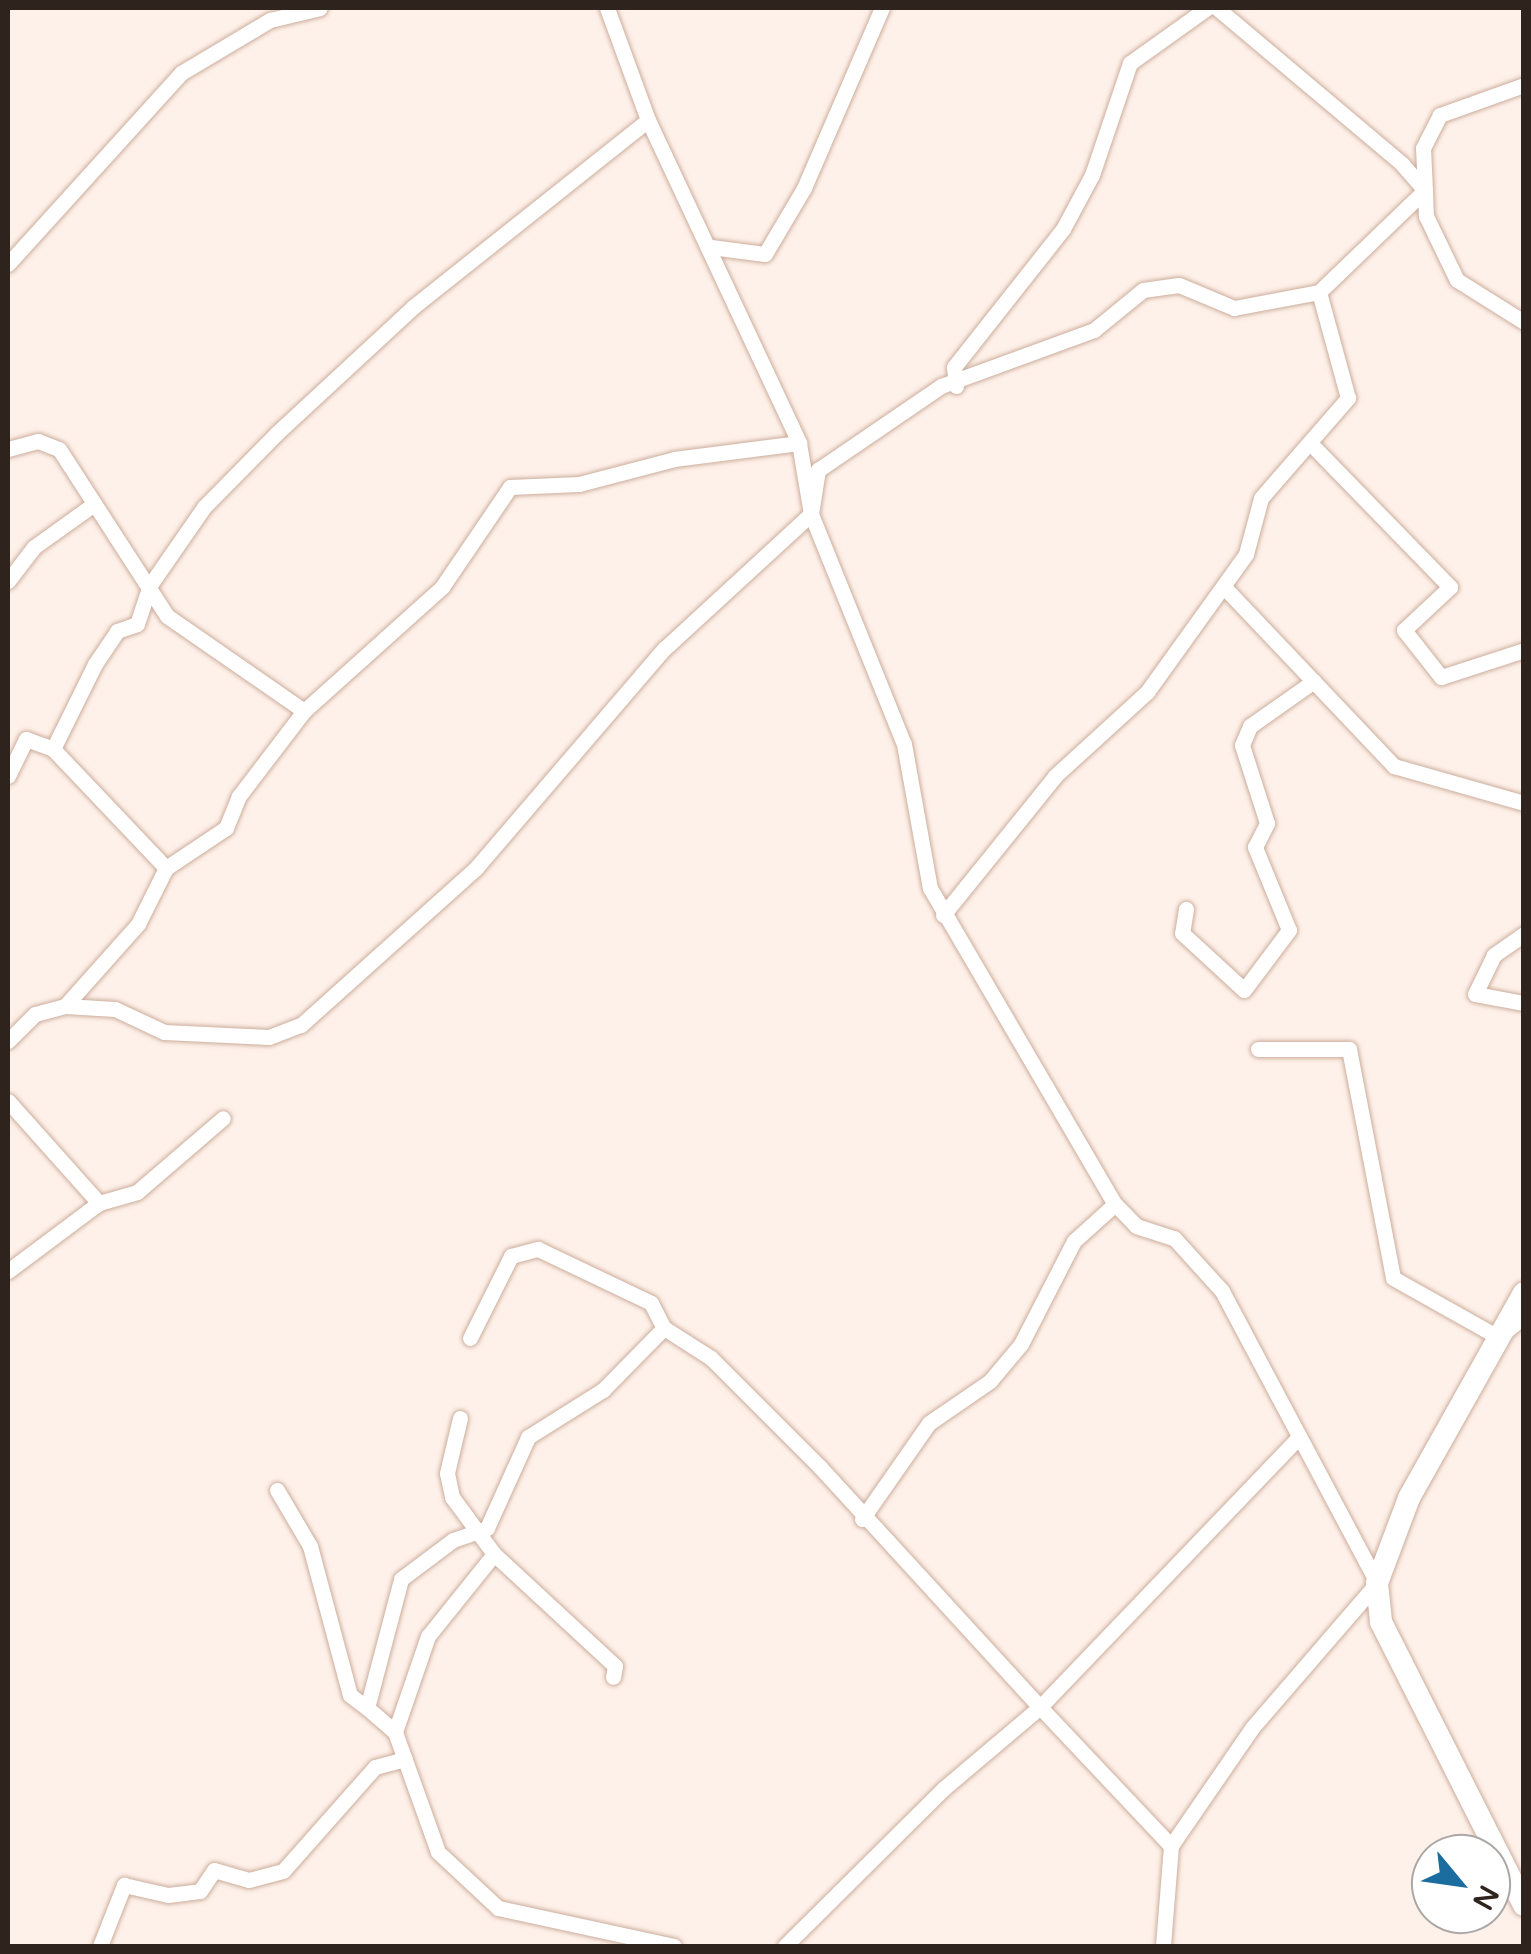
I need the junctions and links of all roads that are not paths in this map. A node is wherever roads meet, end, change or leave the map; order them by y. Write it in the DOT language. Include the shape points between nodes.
graph roads {
  1 [pos="320,8"];
  2 [pos="607,8"];
  3 [pos="882,8"];
  4 [pos="1207,8"];
  5 [pos="1217,8"];
  6 [pos="1524,85"];
  7 [pos="648,120"];
  8 [pos="1425,190"];
  9 [pos="710,248"];
  10 [pos="8,264"];
  11 [pos="1320,292"];
  12 [pos="1524,322"];
  13 [pos="956,386"];
  14 [pos="799,443"];
  15 [pos="1310,443"];
  16 [pos="8,449"];
  17 [pos="94,504"];
  18 [pos="811,514"];
  19 [pos="8,580"];
  20 [pos="150,585"];
  21 [pos="1224,588"];
  22 [pos="1524,650"];
  23 [pos="1314,681"];
  24 [pos="304,711"];
  25 [pos="54,749"];
  26 [pos="8,776"];
  27 [pos="1524,803"];
  28 [pos="166,868"];
  29 [pos="1186,909"];
  30 [pos="944,915"];
  31 [pos="1524,934"];
  32 [pos="1524,1003"];
  33 [pos="65,1006"];
  34 [pos="8,1041"];
  35 [pos="1258,1049"];
  36 [pos="8,1101"];
  37 [pos="223,1118"];
  38 [pos="98,1202"];
  39 [pos="1116,1204"];
  40 [pos="8,1271"];
  41 [pos="1524,1292"];
  42 [pos="1524,1317"];
  43 [pos="664,1328"];
  44 [pos="470,1338"];
  45 [pos="1498,1338"];
  46 [pos="460,1418"];
  47 [pos="1299,1438"];
  48 [pos="276,1490"];
  49 [pos="862,1519"];
  50 [pos="482,1530"];
  51 [pos="494,1554"];
  52 [pos="1377,1583"];
  53 [pos="613,1677"];
  54 [pos="367,1708"];
  55 [pos="1040,1708"];
  56 [pos="395,1732"];
  57 [pos="405,1759"];
  58 [pos="1171,1846"];
  59 [pos="1524,1905"];
  60 [pos="100,1946"];
  61 [pos="674,1946"];
  62 [pos="786,1946"];
  63 [pos="1163,1946"];
  1 -- 10 [label="street" via="270,20 182,73"];
  2 -- 7 [label="street"];
  3 -- 9 [label="street" via="804,188 765,254"];
  4 -- 13 [label="street" via="1130,63 1092,175 1063,229 954,367"];
  5 -- 8 [label="street"];
  6 -- 8 [label="street" via="1440,115 1423,148"];
  7 -- 9 [label="street"];
  7 -- 20 [label="street" via="413,307 277,433 204,507"];
  8 -- 11 [label="street"];
  8 -- 12 [label="street" via="1426,216 1457,280"];
  9 -- 14 [label="street"];
  11 -- 13 [label="street" via="1234,308 1180,284 1143,290 1094,330"];
  11 -- 15 [label="street" via="1348,398"];
  13 -- 18 [label="street" via="941,386 818,470"];
  14 -- 18 [label="street"];
  14 -- 24 [label="street" via="674,459 578,484 510,487 442,588"];
  15 -- 21 [label="street" via="1261,498 1246,554"];
  15 -- 22 [label="street" via="1450,587 1404,630 1441,677"];
  16 -- 17 [label="street" via="38,441 60,449"];
  17 -- 19 [label="street" via="34,547"];
  17 -- 20 [label="street"];
  18 -- 30 [label="street" via="904,744"];
  18 -- 33 [label="street" via="677,635 476,868 301,1025 269,1038 164,1032 114,1009"];
  20 -- 24 [label="street" via="167,616"];
  20 -- 25 [label="street" via="149,606 95,664"];
  21 -- 23 [label="street"];
  21 -- 30 [label="street" via="1147,692 1055,776"];
  23 -- 27 [label="street" via="1394,766"];
  23 -- 29 [label="street" via="1250,726 1242,746 1267,823 1255,847 1289,930 1244,990 1182,932"];
  24 -- 28 [label="street" via="239,796 226,828"];
  25 -- 26 [label="street" via="26,739"];
  25 -- 28 [label="street"];
  28 -- 33 [label="street" via="138,924"];
  30 -- 39 [label="street" via="1004,1004"];
  31 -- 32 [label="street" via="1494,955 1475,994"];
  33 -- 34 [label="street" via="34,1014"];
  35 -- 45 [label="street" via="1349,1049 1392,1278"];
  36 -- 38 [label="street"];
  37 -- 38 [label="street" via="137,1192"];
  38 -- 40 [label="street"];
  39 -- 47 [label="street" via="1136,1226 1174,1238 1222,1291"];
  39 -- 49 [label="street" via="1074,1241 1021,1344 990,1380 929,1423"];
  41 -- 45 [label="street"];
  42 -- 45 [label="street"];
  43 -- 44 [label="street" via="651,1303 611,1277 538,1249 511,1256"];
  43 -- 49 [label="street" via="710,1358"];
  43 -- 50 [label="street" via="603,1390 528,1437"];
  45 -- 52 [label="street" via="1409,1498"];
  46 -- 50 [label="street" via="447,1473 452,1497"];
  47 -- 52 [label="street"];
  47 -- 55 [label="street"];
  48 -- 54 [label="street" via="310,1546 350,1695"];
  49 -- 55 [label="street"];
  50 -- 51 [label="street"];
  50 -- 54 [label="street" via="401,1579"];
  51 -- 53 [label="street" via="616,1666"];
  51 -- 56 [label="street" via="428,1636"];
  52 -- 58 [label="street" via="1252,1728"];
  52 -- 59 [label="street" via="1381,1622"];
  54 -- 56 [label="street"];
  55 -- 58 [label="street"];
  55 -- 62 [label="street" via="943,1789"];
  56 -- 57 [label="street"];
  57 -- 60 [label="street" via="375,1766 283,1872 249,1880 214,1870 200,1891 168,1895 124,1885"];
  57 -- 61 [label="street" via="438,1852 498,1908"];
  58 -- 63 [label="street"];
}
